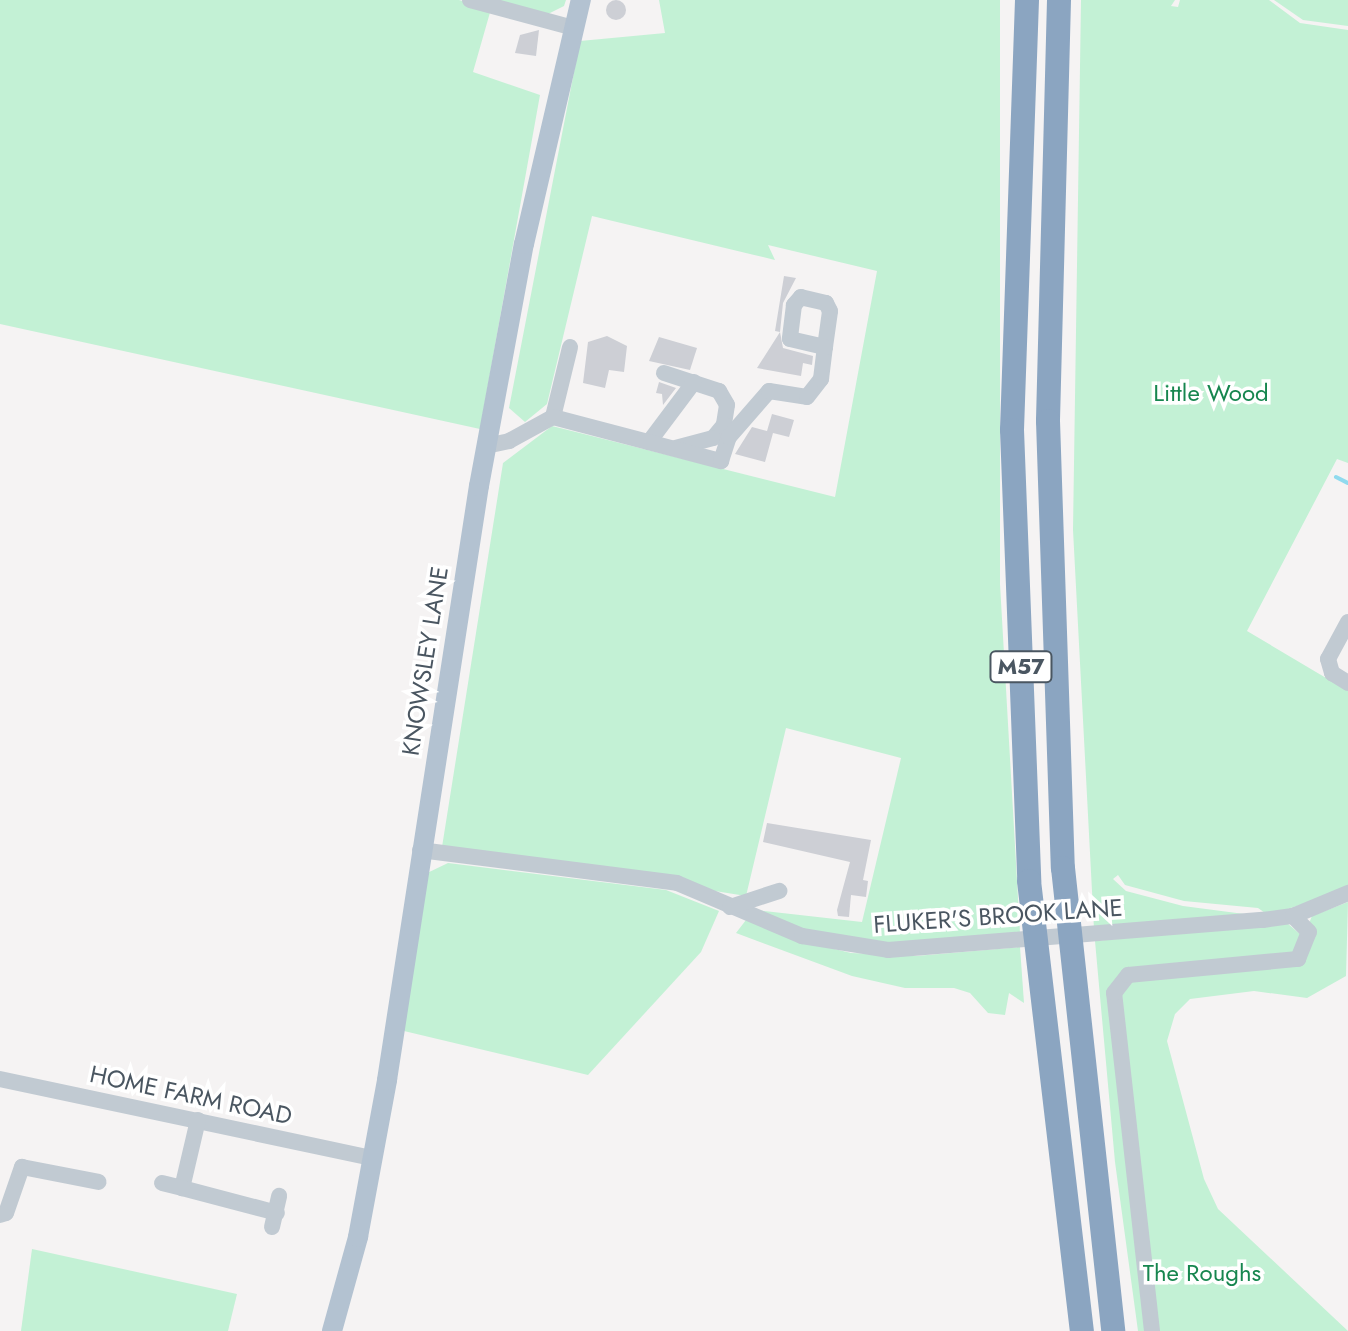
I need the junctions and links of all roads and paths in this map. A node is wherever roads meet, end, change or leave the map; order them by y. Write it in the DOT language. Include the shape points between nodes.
graph roads {
  1 [pos="581,0"];
  2 [pos="1027,0"];
  3 [pos="1059,0"];
  4 [pos="481,1"];
  5 [pos="574,28"];
  6 [pos="570,347"];
  7 [pos="825,347"];
  8 [pos="664,373"];
  9 [pos="694,382"];
  10 [pos="553,417"];
  11 [pos="649,442"];
  12 [pos="486,446"];
  13 [pos="673,449"];
  14 [pos="1348,622"];
  15 [pos="1348,683"];
  16 [pos="420,850"];
  17 [pos="779,891"];
  18 [pos="1348,893"];
  19 [pos="730,907"];
  20 [pos="1293,916"];
  21 [pos="0,1079"];
  22 [pos="198,1120"];
  23 [pos="373,1158"];
  24 [pos="99,1182"];
  25 [pos="162,1183"];
  26 [pos="182,1188"];
  27 [pos="279,1196"];
  28 [pos="0,1215"];
  29 [pos="332,1331"];
  30 [pos="1082,1331"];
  31 [pos="1113,1331"];
  32 [pos="1152,1331"];
  1 -- 5 [label="main road, KNOWSLEY LANE"];
  2 -- 30 [label="highway, M57" via="1012,430 1029,881"];
  3 -- 31 [label="highway, M57" via="1048,421 1063,868"];
  4 -- 5 [label="street"];
  5 -- 12 [label="main road, KNOWSLEY LANE" via="524,244"];
  6 -- 10 [label="street"];
  7 -- 13 [label="street" via="815,390 807,397 769,391 729,437 721,461"];
  8 -- 9 [label="street"];
  9 -- 11 [label="street"];
  9 -- 13 [label="street" via="723,394 726,418 713,438"];
  10 -- 11 [label="street"];
  10 -- 12 [label="street" via="509,441"];
  11 -- 13 [label="street"];
  12 -- 16 [label="main road, KNOWSLEY LANE"];
  14 -- 15 [label="street" via="1328,659 1332,673"];
  16 -- 19 [label="street, FLUKER'S BROOK LANE" via="677,883"];
  16 -- 23 [label="main road, KNOWSLEY LANE"];
  17 -- 19 [label="street"];
  18 -- 20 [label="street, FLUKER'S BROOK LANE"];
  19 -- 20 [label="street, FLUKER'S BROOK LANE" via="831,945 888,950"];
  20 -- 32 [label="street" via="1309,932 1298,959 1128,975 1114,993"];
  21 -- 22 [label="street, HOME FARM ROAD"];
  22 -- 23 [label="street, HOME FARM ROAD"];
  22 -- 26 [label="street"];
  23 -- 29 [label="main road, KNOWSLEY LANE"];
  24 -- 28 [label="street" via="22,1167 6,1213"];
  25 -- 26 [label="street"];
  26 -- 27 [label="street" via="274,1220"];
}
